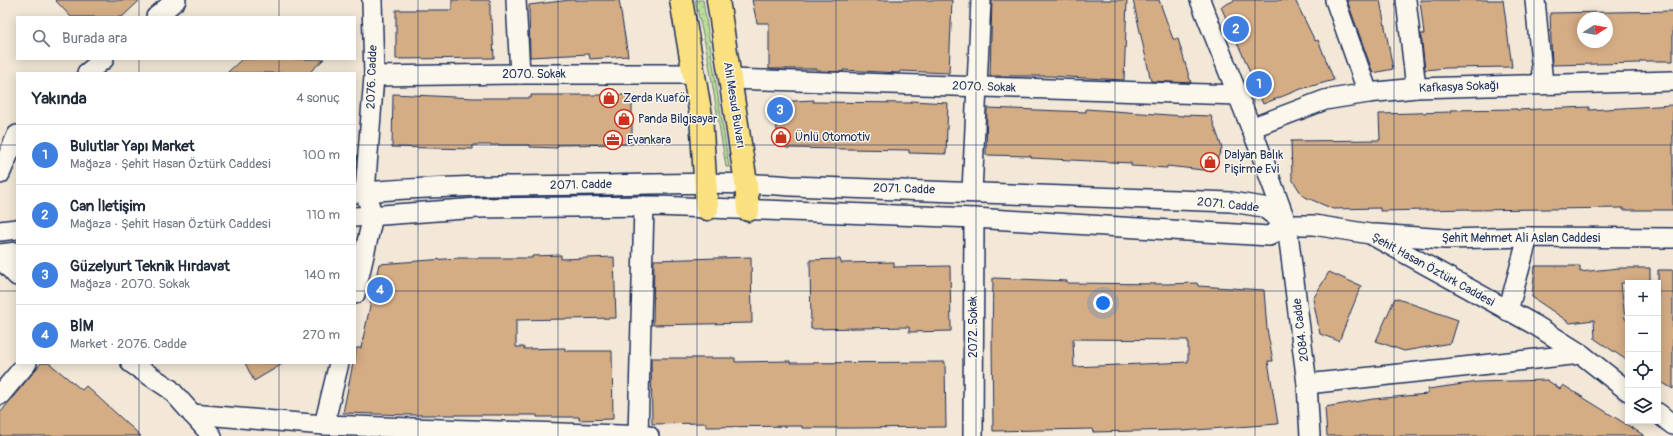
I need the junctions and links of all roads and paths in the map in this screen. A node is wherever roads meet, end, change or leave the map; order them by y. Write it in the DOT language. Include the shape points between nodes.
graph roads {
  1 [pos="176,0"];
  2 [pos="372,0"];
  3 [pos="516,0"];
  4 [pos="681,0"];
  5 [pos="718,0"];
  6 [pos="981,0"];
  7 [pos="1200,0"];
  8 [pos="1335,0"];
  9 [pos="1406,0"];
  10 [pos="1535,0"];
  11 [pos="157,16"];
  12 [pos="103,60"];
  13 [pos="88,72"];
  14 [pos="520,74"];
  15 [pos="694,74"];
  16 [pos="374,76"];
  17 [pos="730,79"];
  18 [pos="1673,81"];
  19 [pos="1543,84"];
  20 [pos="977,87"];
  21 [pos="1416,88"];
  22 [pos="1368,93"];
  23 [pos="1238,95"];
  24 [pos="1251,128"];
  25 [pos="16,137"];
  26 [pos="0,174"];
  27 [pos="746,183"];
  28 [pos="706,184"];
  29 [pos="972,192"];
  30 [pos="360,193"];
  31 [pos="644,206"];
  32 [pos="707,209"];
  33 [pos="748,210"];
  34 [pos="364,217"];
  35 [pos="974,218"];
  36 [pos="1288,225"];
  37 [pos="16,229"];
  38 [pos="0,231"];
  39 [pos="1370,234"];
  40 [pos="1528,237"];
  41 [pos="1673,238"];
  42 [pos="16,252"];
  43 [pos="0,254"];
  44 [pos="0,258"];
  45 [pos="16,275"];
  46 [pos="356,285"];
  47 [pos="1508,311"];
  48 [pos="1581,354"];
  49 [pos="25,364"];
  50 [pos="132,364"];
  51 [pos="339,364"];
  52 [pos="1307,384"];
  53 [pos="1625,388"];
  54 [pos="0,395"];
  55 [pos="192,414"];
  56 [pos="1661,415"];
  57 [pos="1673,425"];
  58 [pos="324,426"];
  59 [pos="544,435"];
  60 [pos="212,436"];
  61 [pos="638,436"];
  62 [pos="649,436"];
  63 [pos="973,436"];
  64 [pos="1310,436"];
  1 -- 11 [label="street"];
  2 -- 16 [label="street, 2076. Cadde"];
  3 -- 14 [label="street"];
  4 -- 15 [label="main road"];
  5 -- 17 [label="main road, Ahi Mesud Bulvarı"];
  6 -- 20 [label="street"];
  7 -- 23 [label="street"];
  8 -- 22 [label="street"];
  9 -- 21 [label="street"];
  10 -- 19 [label="street"];
  12 -- 13 [label="street"];
  14 -- 15 [label="street, 2070. Sokak"];
  14 -- 16 [label="street, 2070. Sokak"];
  15 -- 28 [label="main road" via="701,116"];
  16 -- 30 [label="street, 2076. Cadde"];
  17 -- 20 [label="street, 2070. Sokak"];
  17 -- 27 [label="main road, Ahi Mesud Bulvarı"];
  18 -- 19 [label="street, Kafkasya Sokağı"];
  19 -- 21 [label="street, Kafkasya Sokağı"];
  20 -- 23 [label="street, 2070. Sokak"];
  20 -- 29 [label="street"];
  21 -- 22 [label="street, Kafkasya Sokağı"];
  22 -- 24 [label="street, Kafkasya Sokağı" via="1325,100"];
  23 -- 24 [label="street"];
  24 -- 36 [label="street"];
  25 -- 26 [label="street"];
  27 -- 28 [label="street, 2071. Cadde"];
  27 -- 29 [label="street, 2071. Cadde"];
  27 -- 33 [label="main road, Ahi Mesud Bulvarı"];
  28 -- 30 [label="street, 2071. Cadde" via="505,186"];
  28 -- 32 [label="main road"];
  29 -- 36 [label="street, 2071. Cadde" via="1231,202 1263,207"];
  30 -- 34 [label="street, 2076. Cadde"];
  31 -- 32 [label="street, 2071. Cadde"];
  31 -- 34 [label="street, 2071. Cadde" via="478,208"];
  31 -- 61 [label="street"];
  32 -- 33 [label="street, 2071. Cadde"];
  33 -- 35 [label="street, 2071. Cadde"];
  34 -- 46 [label="street"];
  35 -- 36 [label="street, 2071. Cadde" via="1269,236"];
  35 -- 63 [label="street, 2072. Sokak"];
  36 -- 39 [label="street, Şehit Hasan Öztürk Caddesi" via="1314,225"];
  36 -- 52 [label="street, 2084. Cadde"];
  37 -- 38 [label="street"];
  39 -- 40 [label="street, Şehit Mehmet Ali Aslan Caddesi" via="1446,239"];
  39 -- 47 [label="street, Şehit Hasan Öztürk Caddesi"];
  40 -- 41 [label="street, Şehit Mehmet Ali Aslan Caddesi"];
  40 -- 47 [label="street"];
  42 -- 43 [label="street"];
  44 -- 45 [label="street"];
  47 -- 48 [label="street, Şehit Hasan Öztürk Caddesi"];
  48 -- 52 [label="street"];
  48 -- 53 [label="street, Şehit Hasan Öztürk Caddesi"];
  49 -- 54 [label="street"];
  50 -- 55 [label="street" via="170,389"];
  51 -- 58 [label="street"];
  52 -- 64 [label="street, 2084. Cadde"];
  55 -- 58 [label="street"];
  55 -- 60 [label="street"];
  56 -- 57 [label="street"];
  58 -- 59 [label="street"];
  59 -- 61 [label="street"];
  61 -- 62 [label="street"];
}
